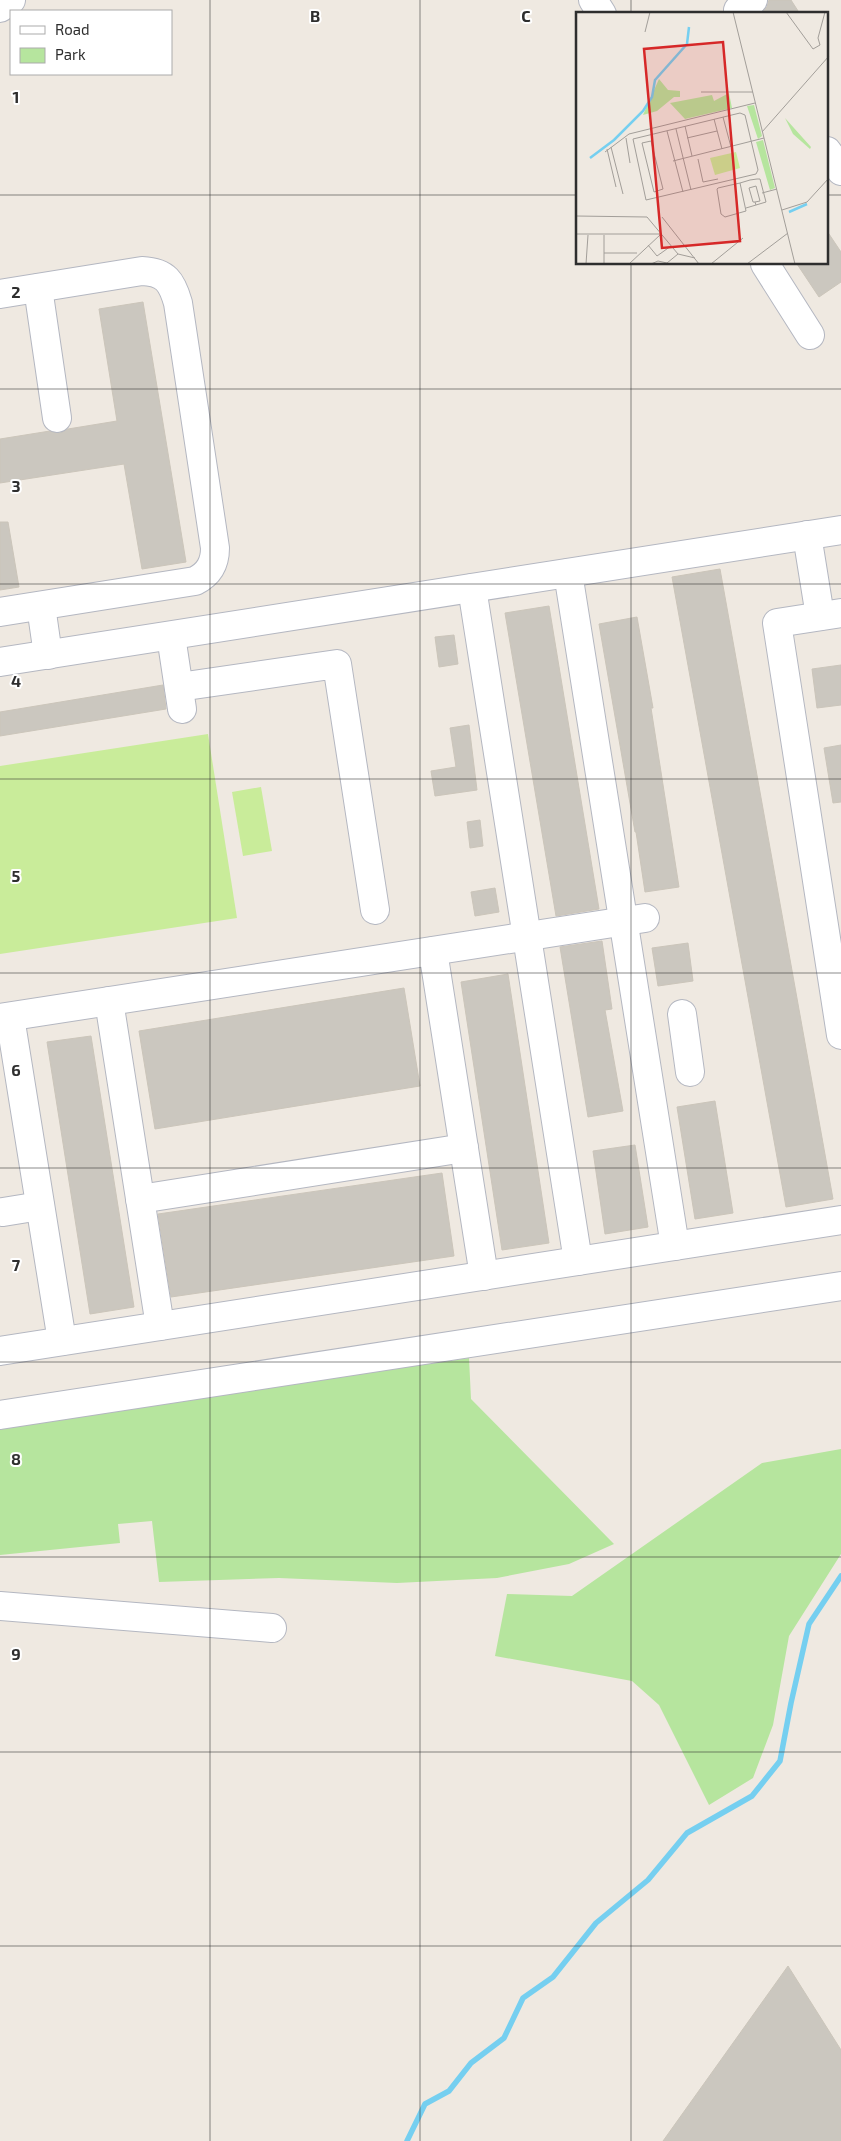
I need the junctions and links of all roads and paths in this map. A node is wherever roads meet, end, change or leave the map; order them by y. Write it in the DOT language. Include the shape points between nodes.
graph roads {
  1 [pos="11,0"];
  2 [pos="593,0"];
  3 [pos="0,8"];
  4 [pos="601,12"];
  5 [pos="841,143"];
  6 [pos="828,150"];
  7 [pos="828,152"];
  8 [pos="841,171"];
  9 [pos="766,265"];
  10 [pos="38,288"];
  11 [pos="0,294"];
  12 [pos="810,335"];
  13 [pos="57,418"];
  14 [pos="841,530"];
  15 [pos="807,535"];
  16 [pos="568,573"];
  17 [pos="472,588"];
  18 [pos="41,606"];
  19 [pos="0,612"];
  20 [pos="831,615"];
  21 [pos="171,636"];
  22 [pos="48,655"];
  23 [pos="0,662"];
  24 [pos="375,910"];
  25 [pos="634,920"];
  26 [pos="527,936"];
  27 [pos="433,951"];
  28 [pos="109,1001"];
  29 [pos="682,1014"];
  30 [pos="5,1017"];
  31 [pos="841,1034"];
  32 [pos="693,1040"];
  33 [pos="643,1048"];
  34 [pos="690,1072"];
  35 [pos="464,1148"];
  36 [pos="140,1200"];
  37 [pos="40,1206"];
  38 [pos="3,1212"];
  39 [pos="841,1220"];
  40 [pos="675,1246"];
  41 [pos="578,1261"];
  42 [pos="484,1276"];
  43 [pos="841,1286"];
  44 [pos="160,1326"];
  45 [pos="62,1341"];
  46 [pos="0,1351"];
  47 [pos="0,1415"];
  48 [pos="0,1606"];
  49 [pos="272,1628"];
  1 -- 3 [label="street"];
  2 -- 4 [label="street"];
  5 -- 6 [label="street"];
  7 -- 8 [label="street"];
  9 -- 12 [label="street"];
  10 -- 11 [label="street"];
  10 -- 13 [label="street"];
  10 -- 18 [label="street" via="142,271 163,276 174,288 215,548 214,560 208,570 195,581"];
  14 -- 15 [label="street"];
  15 -- 16 [label="street"];
  15 -- 20 [label="street"];
  16 -- 17 [label="street"];
  16 -- 25 [label="street"];
  17 -- 21 [label="street"];
  17 -- 26 [label="street"];
  18 -- 19 [label="street"];
  18 -- 22 [label="street"];
  20 -- 31 [label="street" via="777,623"];
  21 -- 22 [label="street"];
  21 -- 24 [label="street" via="180,698 337,664"];
  22 -- 23 [label="street"];
  25 -- 26 [label="street"];
  25 -- 33 [label="street"];
  26 -- 27 [label="street"];
  26 -- 41 [label="street"];
  27 -- 28 [label="street"];
  27 -- 35 [label="street"];
  28 -- 30 [label="street"];
  28 -- 36 [label="street"];
  29 -- 32 [label="street"];
  30 -- 37 [label="street"];
  32 -- 33 [label="street"];
  32 -- 34 [label="street"];
  33 -- 40 [label="street"];
  35 -- 36 [label="street"];
  35 -- 42 [label="street"];
  36 -- 44 [label="street"];
  37 -- 38 [label="street"];
  37 -- 45 [label="street"];
  39 -- 40 [label="street"];
  40 -- 41 [label="street"];
  41 -- 42 [label="street"];
  42 -- 44 [label="street"];
  43 -- 47 [label="street"];
  44 -- 45 [label="street"];
  45 -- 46 [label="street"];
  48 -- 49 [label="street"];
}
